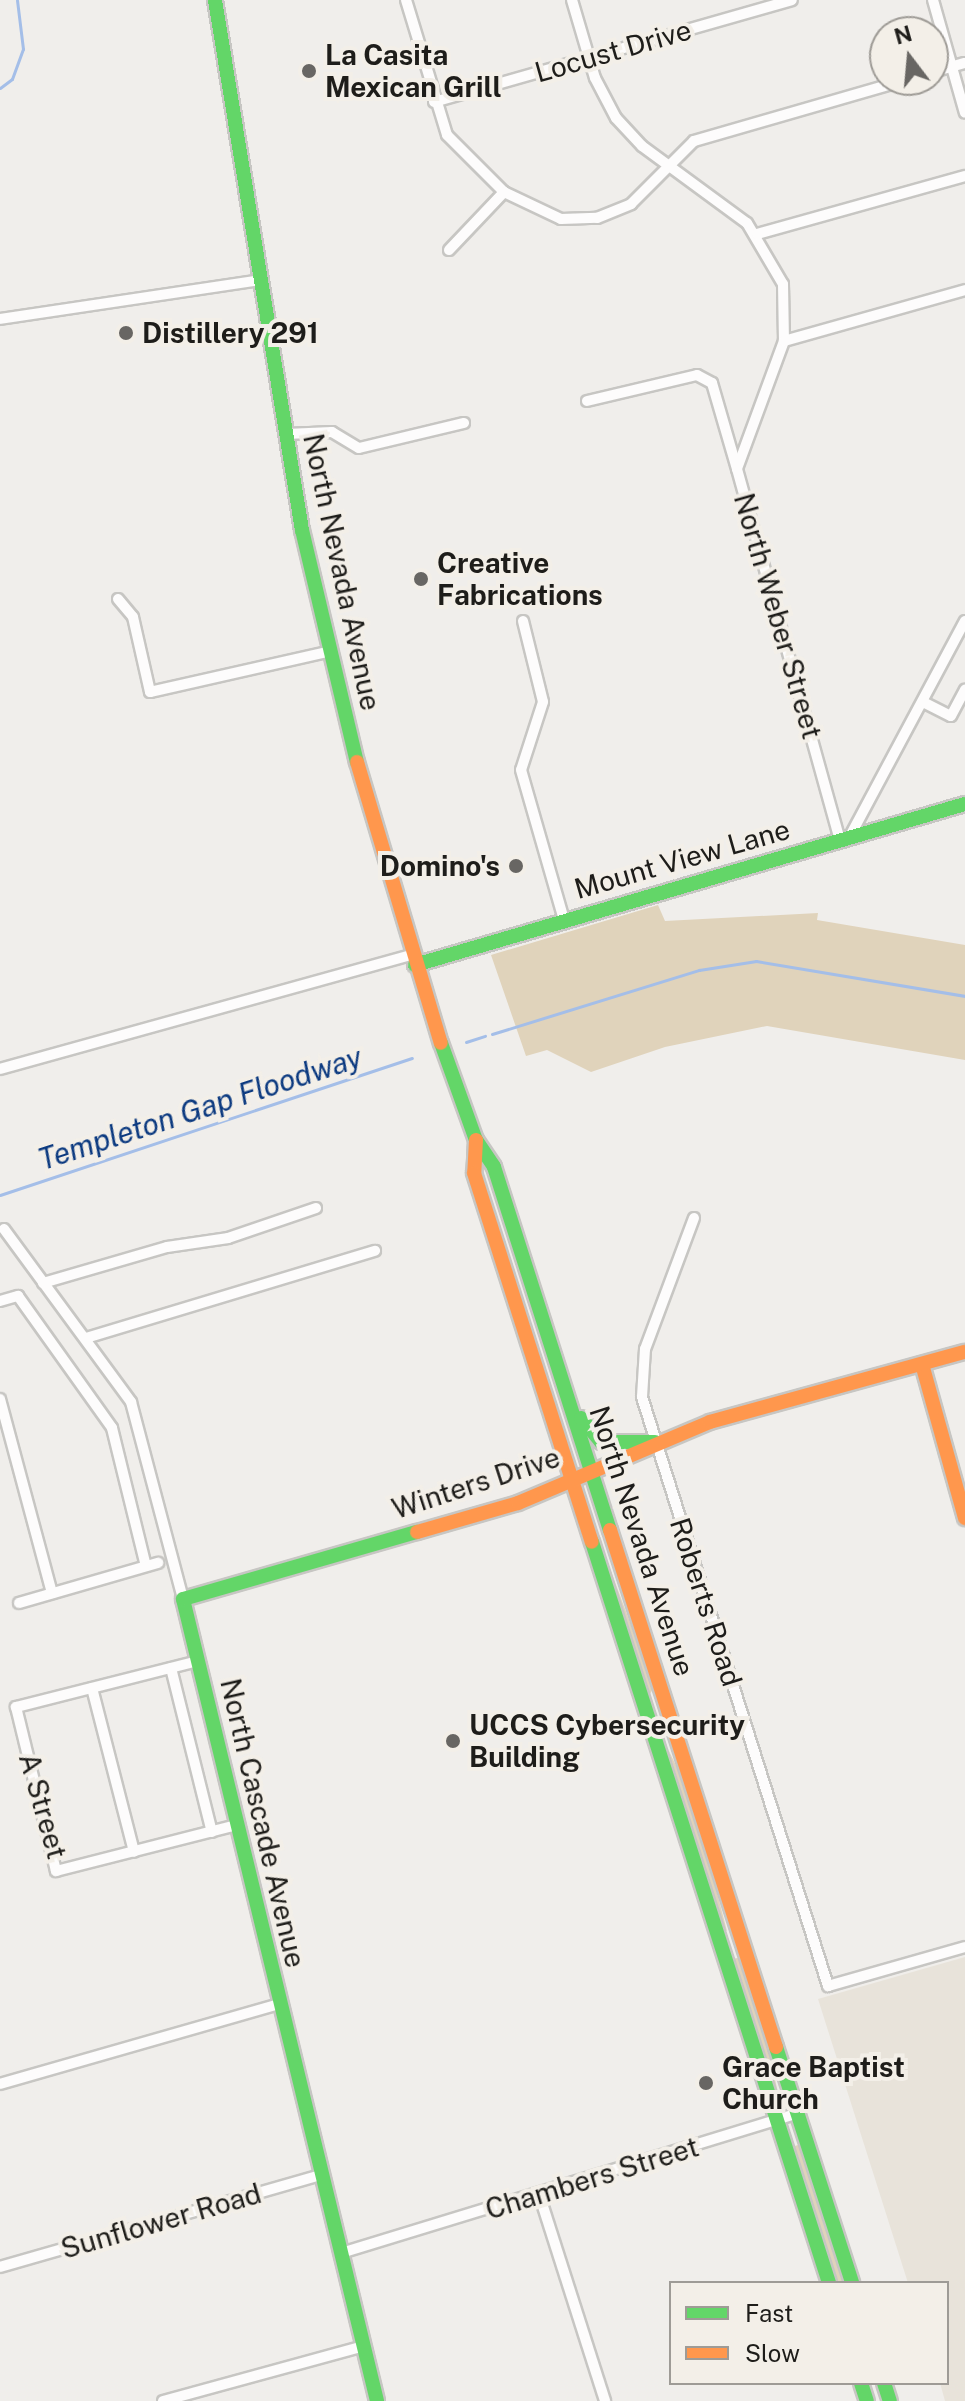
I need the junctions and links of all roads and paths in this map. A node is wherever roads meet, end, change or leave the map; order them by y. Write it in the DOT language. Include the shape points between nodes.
graph roads {
  1 [pos="215,0"];
  2 [pos="406,0"];
  3 [pos="572,0"];
  4 [pos="792,0"];
  5 [pos="933,0"];
  6 [pos="589,57"];
  7 [pos="965,63"];
  8 [pos="952,67"];
  9 [pos="949,68"];
  10 [pos="869,91"];
  11 [pos="434,102"];
  12 [pos="965,113"];
  13 [pos="670,165"];
  14 [pos="965,176"];
  15 [pos="504,192"];
  16 [pos="757,234"];
  17 [pos="449,250"];
  18 [pos="260,280"];
  19 [pos="965,290"];
  20 [pos="0,319"];
  21 [pos="784,341"];
  22 [pos="587,401"];
  23 [pos="464,423"];
  24 [pos="286,434"];
  25 [pos="737,469"];
  26 [pos="118,599"];
  27 [pos="523,621"];
  28 [pos="965,621"];
  29 [pos="328,652"];
  30 [pos="965,690"];
  31 [pos="923,702"];
  32 [pos="965,804"];
  33 [pos="844,839"];
  34 [pos="564,920"];
  35 [pos="414,960"];
  36 [pos="0,1069"];
  37 [pos="476,1140"];
  38 [pos="316,1208"];
  39 [pos="694,1218"];
  40 [pos="4,1229"];
  41 [pos="375,1251"];
  42 [pos="43,1283"];
  43 [pos="0,1301"];
  44 [pos="86,1338"];
  45 [pos="965,1352"];
  46 [pos="922,1364"];
  47 [pos="567,1393"];
  48 [pos="0,1399"];
  49 [pos="655,1442"];
  50 [pos="593,1471"];
  51 [pos="572,1479"];
  52 [pos="965,1518"];
  53 [pos="164,1561"];
  54 [pos="146,1566"];
  55 [pos="52,1593"];
  56 [pos="183,1599"];
  57 [pos="19,1603"];
  58 [pos="198,1661"];
  59 [pos="171,1668"];
  60 [pos="92,1688"];
  61 [pos="675,1732"];
  62 [pos="655,1739"];
  63 [pos="237,1825"];
  64 [pos="212,1832"];
  65 [pos="134,1852"];
  66 [pos="741,1939"];
  67 [pos="721,1946"];
  68 [pos="965,1947"];
  69 [pos="279,2004"];
  70 [pos="0,2084"];
  71 [pos="797,2114"];
  72 [pos="776,2121"];
  73 [pos="321,2175"];
  74 [pos="540,2197"];
  75 [pos="341,2253"];
  76 [pos="0,2267"];
  77 [pos="828,2281"];
  78 [pos="851,2281"];
  79 [pos="364,2346"];
  80 [pos="163,2401"];
  81 [pos="377,2401"];
  82 [pos="605,2401"];
  1 -- 18 [label="main road, North Nevada Avenue"];
  2 -- 11 [label="street"];
  3 -- 6 [label="street, North Weber Street"];
  4 -- 6 [label="street, Locust Drive"];
  5 -- 8 [label="street"];
  6 -- 11 [label="street, Locust Drive"];
  6 -- 13 [label="street, North Weber Street" via="616,118"];
  7 -- 8 [label="street"];
  8 -- 9 [label="street"];
  8 -- 12 [label="street"];
  10 -- 13 [label="street" via="694,141"];
  11 -- 15 [label="street" via="447,135"];
  13 -- 15 [label="street" via="646,194 597,218 547,216"];
  13 -- 16 [label="street, North Weber Street"];
  14 -- 16 [label="street"];
  15 -- 17 [label="street"];
  16 -- 21 [label="street, North Weber Street" via="783,284"];
  18 -- 20 [label="street"];
  18 -- 24 [label="main road, North Nevada Avenue"];
  19 -- 21 [label="street"];
  21 -- 25 [label="street, North Weber Street"];
  22 -- 25 [label="street" via="697,375 712,383"];
  23 -- 24 [label="street" via="359,448 332,432"];
  24 -- 29 [label="main road, North Nevada Avenue"];
  25 -- 33 [label="street, North Weber Street"];
  26 -- 29 [label="street" via="133,617 150,692"];
  27 -- 34 [label="street" via="543,702 521,770"];
  28 -- 31 [label="street"];
  29 -- 35 [label="main road, North Nevada Avenue"];
  30 -- 31 [label="street" via="951,716"];
  31 -- 33 [label="street"];
  32 -- 33 [label="main road, Mount View Lane"];
  33 -- 34 [label="main road, Mount View Lane"];
  34 -- 35 [label="main road, Mount View Lane"];
  35 -- 36 [label="street, Mount View Lane"];
  35 -- 37 [label="main road, North Nevada Avenue"];
  37 -- 47 [label="main road, North Nevada Avenue" via="494,1167"];
  37 -- 51 [label="main road, North Nevada Avenue" via="474,1173"];
  38 -- 42 [label="street" via="228,1238 167,1247"];
  39 -- 49 [label="street, Roberts Road" via="642,1364"];
  40 -- 42 [label="street, North Cascade Avenue"];
  41 -- 44 [label="street"];
  42 -- 44 [label="street, North Cascade Avenue"];
  43 -- 54 [label="street" via="18,1296 112,1428"];
  44 -- 53 [label="street, North Cascade Avenue" via="133,1406"];
  45 -- 46 [label="main road, Winters Drive"];
  46 -- 49 [label="main road, Winters Drive"];
  46 -- 52 [label="main road"];
  47 -- 49 [label="main road" via="601,1442"];
  47 -- 50 [label="main road, North Nevada Avenue"];
  48 -- 55 [label="street"];
  49 -- 50 [label="main road, Winters Drive"];
  49 -- 68 [label="street, Roberts Road" via="828,1986"];
  50 -- 51 [label="main road, Winters Drive"];
  50 -- 61 [label="main road, North Nevada Avenue"];
  51 -- 56 [label="main road, Winters Drive" via="494,1510"];
  51 -- 62 [label="main road, North Nevada Avenue"];
  53 -- 54 [label="street"];
  53 -- 56 [label="street, North Cascade Avenue"];
  54 -- 55 [label="street"];
  55 -- 57 [label="street"];
  56 -- 58 [label="main road, North Cascade Avenue"];
  58 -- 59 [label="street"];
  58 -- 63 [label="main road, North Cascade Avenue"];
  59 -- 60 [label="street"];
  59 -- 64 [label="street"];
  60 -- 65 [label="street"];
  60 -- 65 [label="street, A Street" via="16,1707 56,1871"];
  61 -- 62 [label="street"];
  61 -- 66 [label="main road, North Nevada Avenue"];
  62 -- 67 [label="main road, North Nevada Avenue"];
  63 -- 64 [label="street, A Street"];
  63 -- 69 [label="main road, North Cascade Avenue"];
  64 -- 65 [label="street, A Street"];
  66 -- 67 [label="street"];
  66 -- 71 [label="main road, North Nevada Avenue"];
  67 -- 72 [label="main road, North Nevada Avenue"];
  69 -- 70 [label="street"];
  69 -- 73 [label="main road, North Cascade Avenue"];
  71 -- 72 [label="street, Chambers Street"];
  71 -- 78 [label="main road, North Nevada Avenue"];
  72 -- 74 [label="street, Chambers Street"];
  72 -- 77 [label="main road, North Nevada Avenue"];
  73 -- 75 [label="main road, North Cascade Avenue"];
  73 -- 76 [label="street, Sunflower Road"];
  74 -- 75 [label="street, Chambers Street"];
  74 -- 82 [label="street"];
  75 -- 79 [label="main road, North Cascade Avenue"];
  79 -- 80 [label="street"];
  79 -- 81 [label="main road, North Cascade Avenue"];
}
